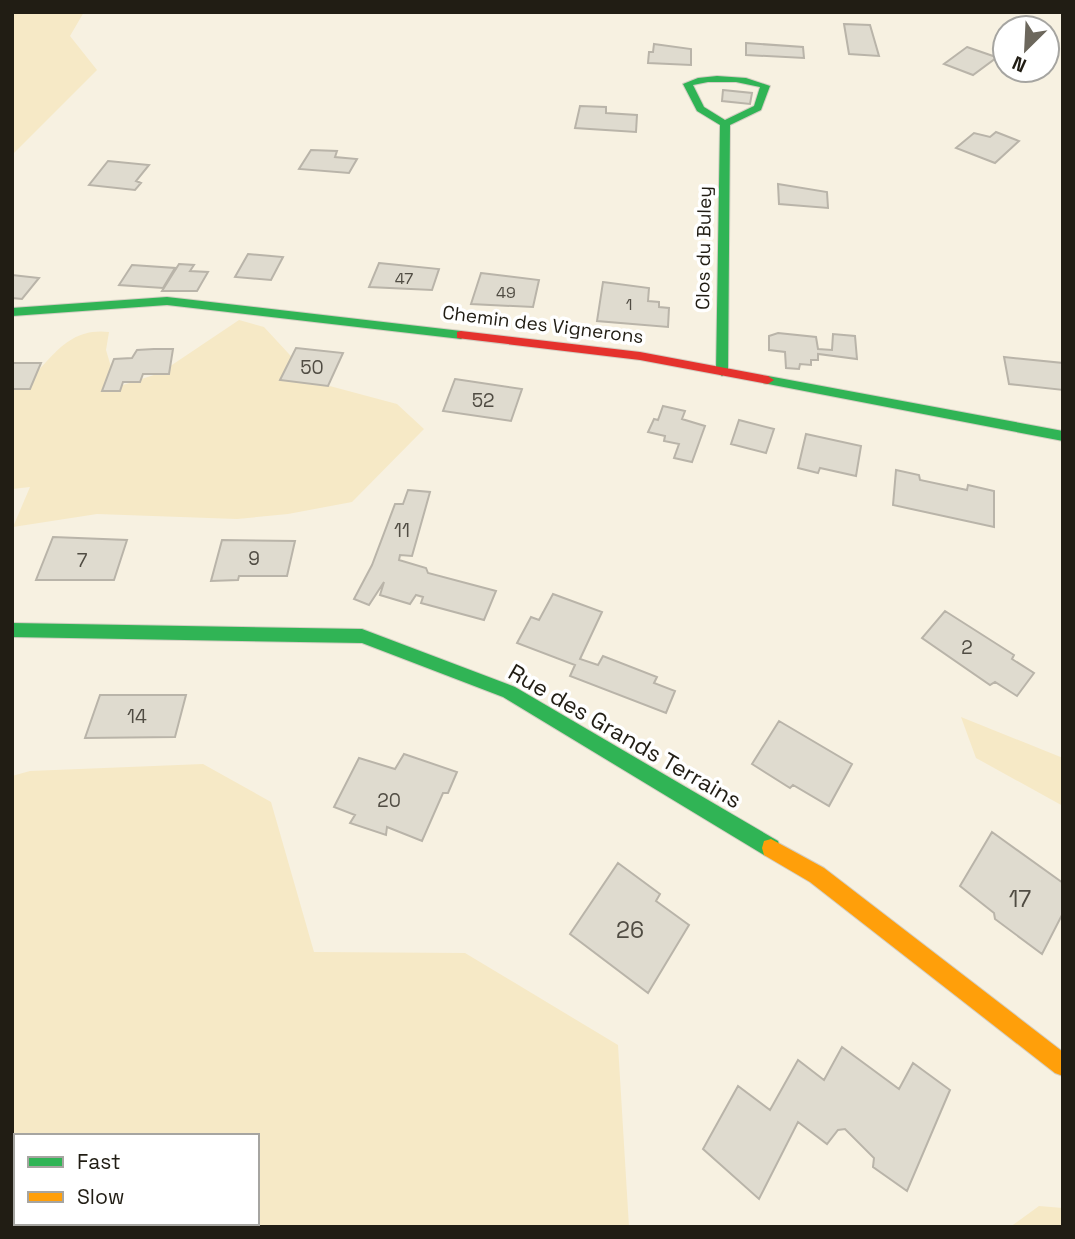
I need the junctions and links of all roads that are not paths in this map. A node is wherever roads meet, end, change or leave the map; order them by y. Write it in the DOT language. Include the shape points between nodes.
graph roads {
  1 [pos="725,124"];
  2 [pos="12,312"];
  3 [pos="722,372"];
  4 [pos="1063,436"];
  5 [pos="12,630"];
  6 [pos="1063,1065"];
  1 -- 3 [label="street, Clos du Buley"];
  2 -- 3 [label="street, Chemin des Vignerons" via="167,301 640,356"];
  3 -- 4 [label="street, Chemin des Vignerons"];
  5 -- 6 [label="street, Rue des Grands Terrains" via="362,636 509,692 817,875"];
}
